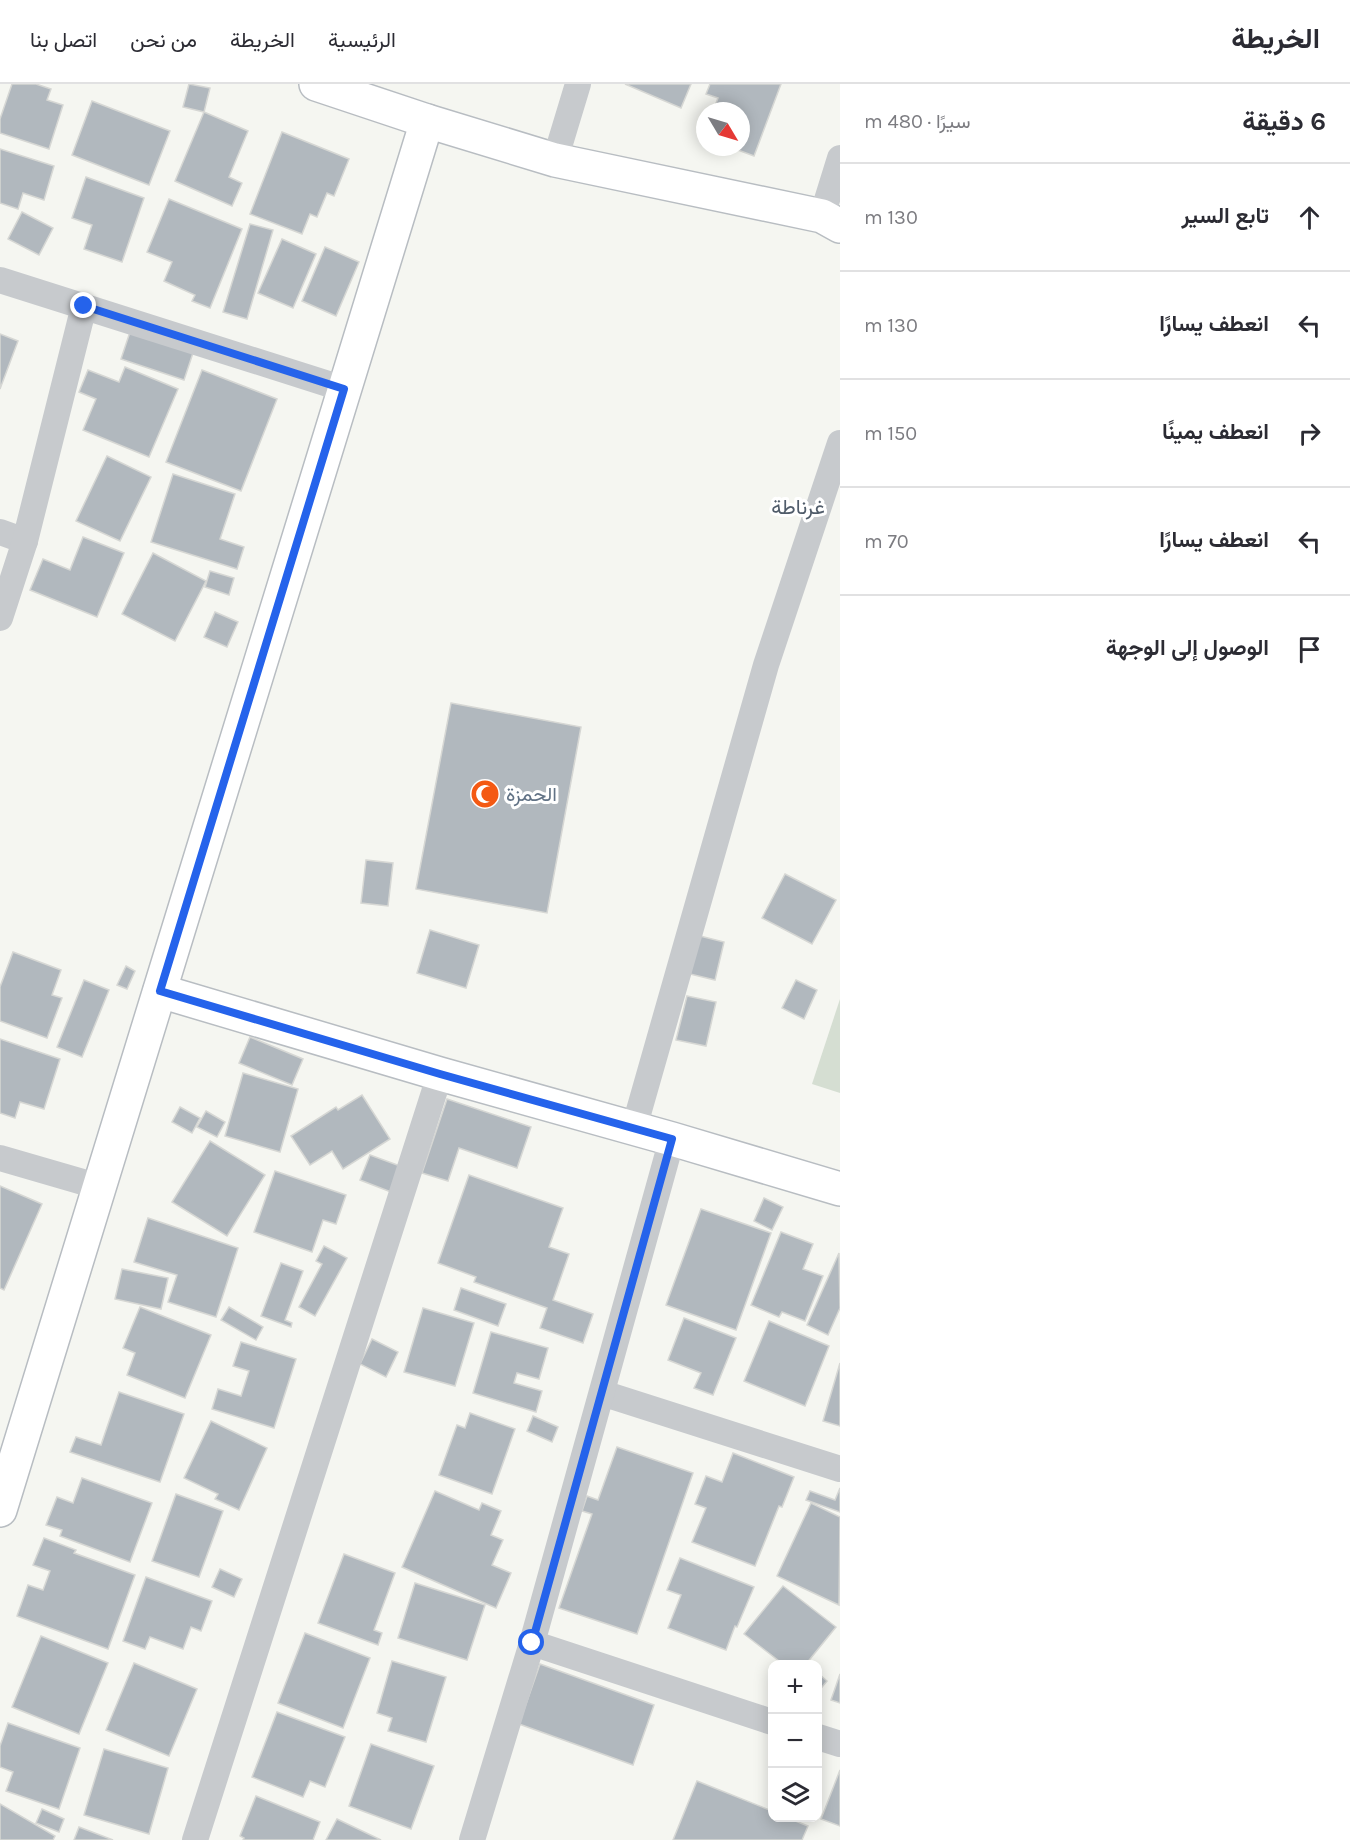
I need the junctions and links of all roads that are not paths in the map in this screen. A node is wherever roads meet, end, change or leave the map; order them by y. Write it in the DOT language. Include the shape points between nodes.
graph roads {
  1 [pos="316,84"];
  2 [pos="578,84"];
  3 [pos="427,121"];
  4 [pos="840,158"];
  5 [pos="555,160"];
  6 [pos="831,221"];
  7 [pos="0,280"];
  8 [pos="84,306"];
  9 [pos="344,389"];
  10 [pos="840,443"];
  11 [pos="0,532"];
  12 [pos="25,541"];
  13 [pos="0,618"];
  14 [pos="160,991"];
  15 [pos="440,1074"];
  16 [pos="634,1128"];
  17 [pos="672,1139"];
  18 [pos="0,1158"];
  19 [pos="100,1187"];
  20 [pos="840,1189"];
  21 [pos="602,1393"];
  22 [pos="8,1452"];
  23 [pos="840,1469"];
  24 [pos="0,1510"];
  25 [pos="532,1643"];
  26 [pos="768,1721"];
  27 [pos="822,1738"];
  28 [pos="840,1744"];
  29 [pos="195,1840"];
  30 [pos="472,1840"];
  1 -- 3 [label="street"];
  2 -- 5 [label="street"];
  3 -- 5 [label="street"];
  3 -- 9 [label="street"];
  4 -- 6 [label="street"];
  5 -- 6 [label="street"];
  7 -- 8 [label="street"];
  8 -- 9 [label="street"];
  8 -- 12 [label="street"];
  9 -- 14 [label="street"];
  10 -- 16 [label="street" via="766,665"];
  11 -- 12 [label="street"];
  12 -- 13 [label="street"];
  14 -- 15 [label="street"];
  14 -- 19 [label="street"];
  15 -- 16 [label="street"];
  15 -- 29 [label="street"];
  16 -- 17 [label="street"];
  17 -- 20 [label="street"];
  17 -- 21 [label="street"];
  18 -- 19 [label="street"];
  19 -- 22 [label="street"];
  21 -- 23 [label="street"];
  21 -- 25 [label="street"];
  22 -- 24 [label="street"];
  25 -- 26 [label="street"];
  25 -- 30 [label="street"];
  27 -- 28 [label="street"];
}
